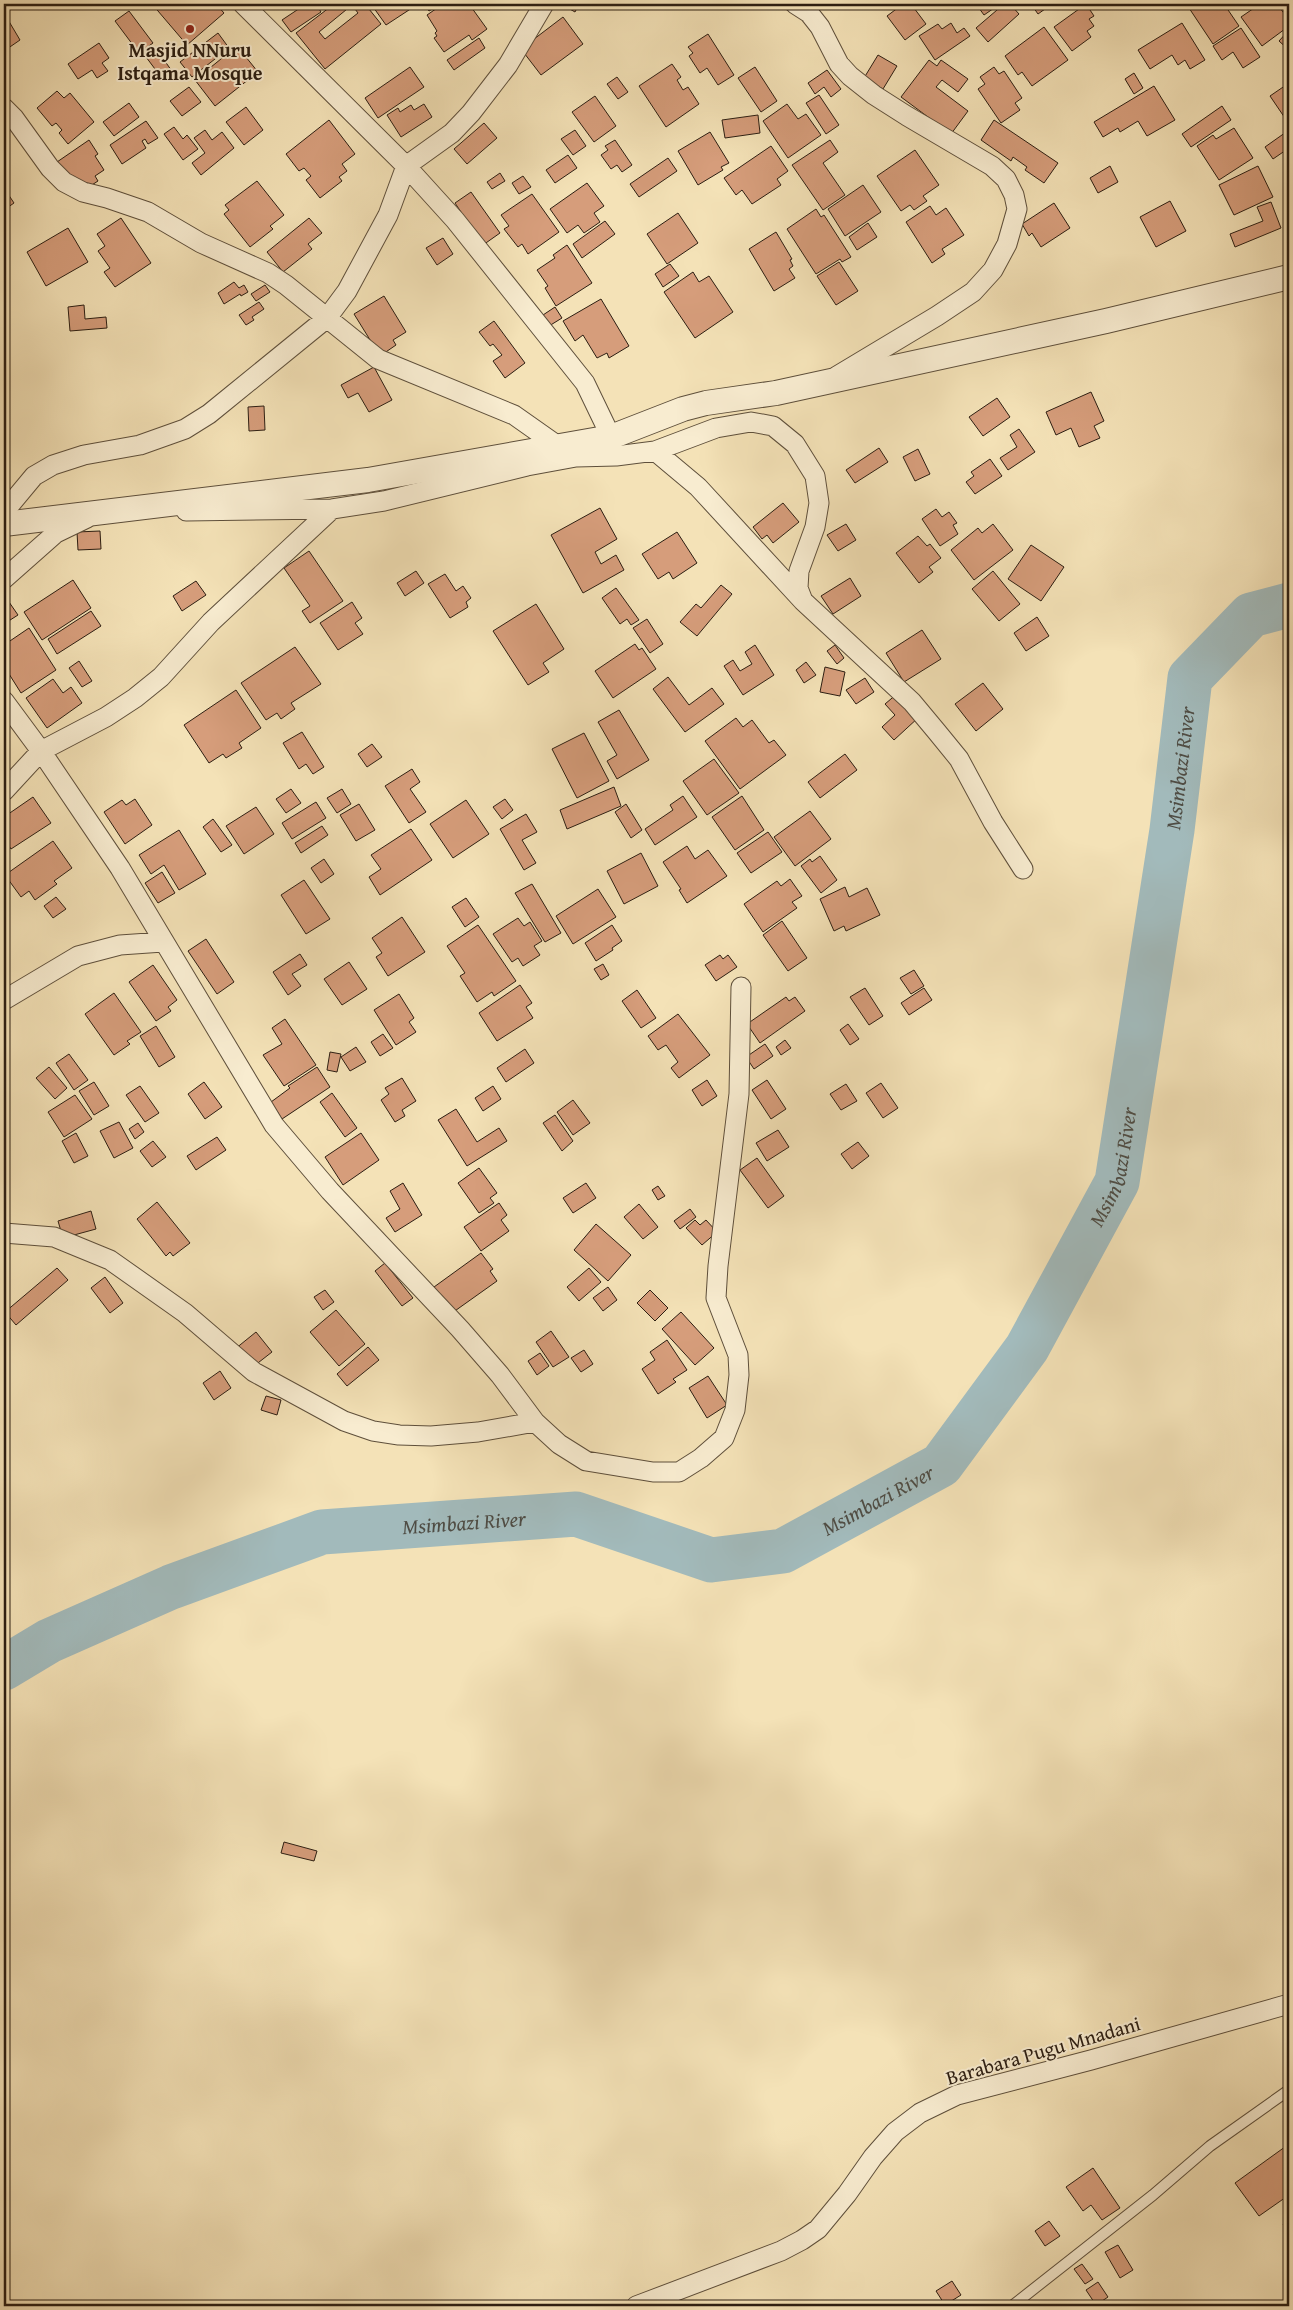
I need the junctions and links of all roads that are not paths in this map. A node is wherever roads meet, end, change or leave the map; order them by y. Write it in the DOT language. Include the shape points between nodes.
graph roads {
  1 [pos="242,4"];
  2 [pos="544,4"];
  3 [pos="796,4"];
  4 [pos="260,11"];
  5 [pos="4,108"];
  6 [pos="406,166"];
  7 [pos="1289,277"];
  8 [pos="328,318"];
  9 [pos="827,382"];
  10 [pos="611,437"];
  11 [pos="558,446"];
  12 [pos="655,450"];
  13 [pos="332,509"];
  14 [pos="4,512"];
  15 [pos="4,524"];
  16 [pos="4,579"];
  17 [pos="802,601"];
  18 [pos="4,701"];
  19 [pos="41,752"];
  20 [pos="4,791"];
  21 [pos="1023,869"];
  22 [pos="163,942"];
  23 [pos="741,987"];
  24 [pos="4,1000"];
  25 [pos="4,1233"];
  26 [pos="535,1422"];
  27 [pos="1289,2004"];
  28 [pos="1289,2090"];
  29 [pos="636,2306"];
  30 [pos="1012,2306"];
  1 -- 4 [label="street"];
  2 -- 6 [label="street" via="508,65 471,113 452,133"];
  3 -- 9 [label="street" via="820,28 839,64 850,76 907,116 992,166 1006,179 1014,195 1016,209 1006,244 993,270 973,292"];
  4 -- 6 [label="street"];
  5 -- 8 [label="street" via="64,182 83,192 148,212 201,243 268,273"];
  6 -- 8 [label="street" via="388,215 347,291"];
  6 -- 10 [label="street" via="455,220 585,383"];
  7 -- 9 [label="street"];
  8 -- 11 [label="street" via="378,360 514,415"];
  8 -- 14 [label="street" via="186,429 140,445 84,455 53,465 34,476"];
  9 -- 10 [label="street" via="706,403"];
  10 -- 11 [label="street"];
  11 -- 15 [label="street" via="368,480"];
  12 -- 13 [label="street" via="616,456 576,457 384,501"];
  12 -- 17 [label="street" via="698,487"];
  12 -- 17 [label="street" via="716,428 750,422 773,426 795,444 815,476 819,503 815,527 799,571 798,588"];
  13 -- 16 [label="street" via="107,514 82,519 56,533"];
  13 -- 19 [label="street" via="211,622 161,677 120,708"];
  17 -- 21 [label="street" via="912,702 937,732 959,759"];
  18 -- 19 [label="street"];
  19 -- 20 [label="street"];
  19 -- 22 [label="street" via="120,868"];
  22 -- 24 [label="street" via="120,944 78,956"];
  22 -- 26 [label="street" via="274,1125 330,1191 460,1329"];
  23 -- 26 [label="street" via="739,1094 716,1298 738,1355 739,1368 735,1410 724,1438 679,1472 653,1472 586,1461 559,1444"];
  25 -- 26 [label="street" via="54,1237 110,1260 185,1313 254,1372 344,1421 399,1436 478,1432"];
  27 -- 29 [label="street, Barabara Pugu Mnadani" via="957,2095 920,2113 895,2132 818,2229 802,2240"];
  28 -- 30 [label="lane" via="1210,2146"];
}
